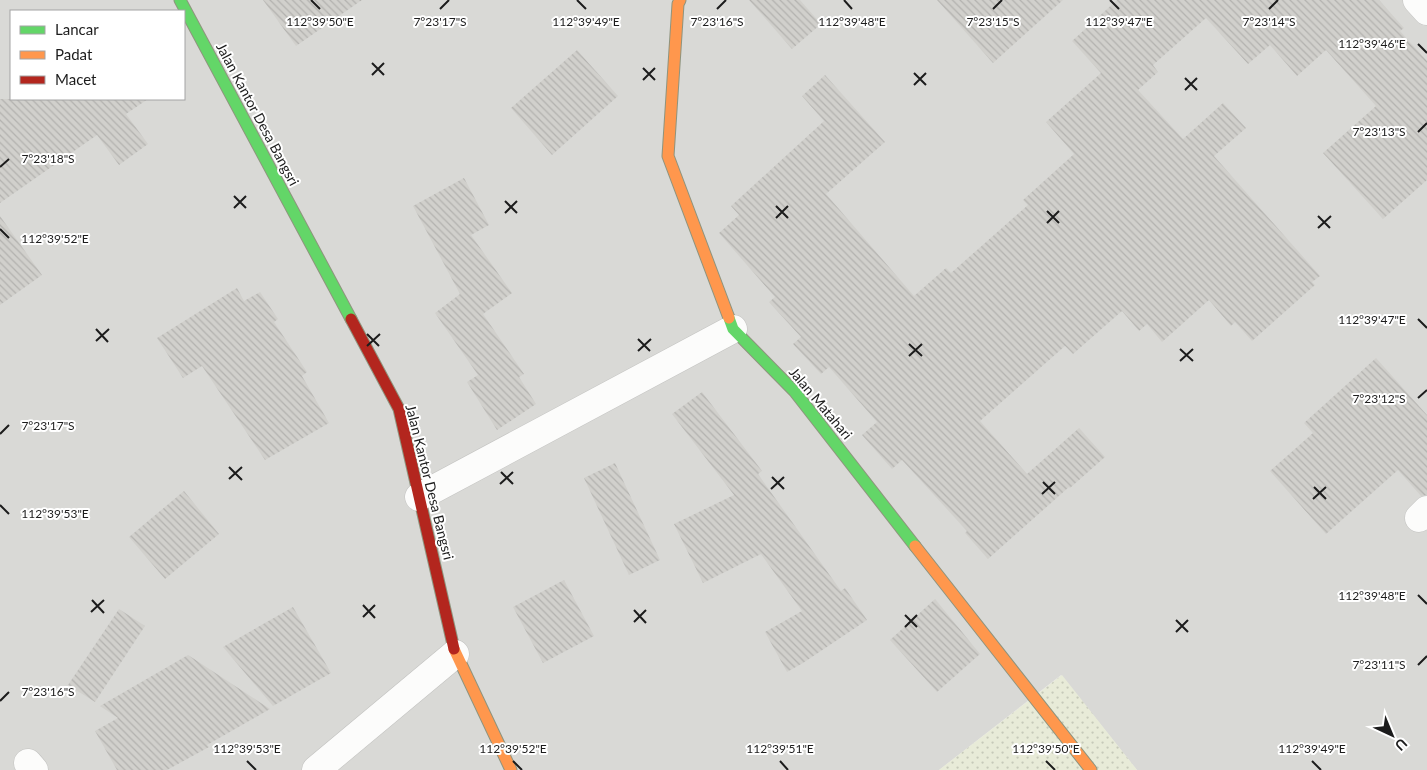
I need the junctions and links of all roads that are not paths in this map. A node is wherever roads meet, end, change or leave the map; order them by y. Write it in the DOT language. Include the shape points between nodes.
graph roads {
  1 [pos="180,0"];
  2 [pos="680,0"];
  3 [pos="1417,0"];
  4 [pos="1427,11"];
  5 [pos="733,329"];
  6 [pos="419,497"];
  7 [pos="455,654"];
  8 [pos="316,770"];
  9 [pos="511,770"];
  10 [pos="1091,770"];
  1 -- 6 [label="street, Jalan Kantor Desa Bangsri" via="399,409"];
  2 -- 5 [label="street, Jalan Matahari" via="668,156"];
  3 -- 4 [label="street"];
  5 -- 6 [label="street"];
  5 -- 10 [label="street, Jalan Matahari" via="795,392"];
  6 -- 7 [label="street, Jalan Kantor Desa Bangsri"];
  7 -- 8 [label="street"];
  7 -- 9 [label="street, Jalan Kantor Desa Bangsri"];
}
